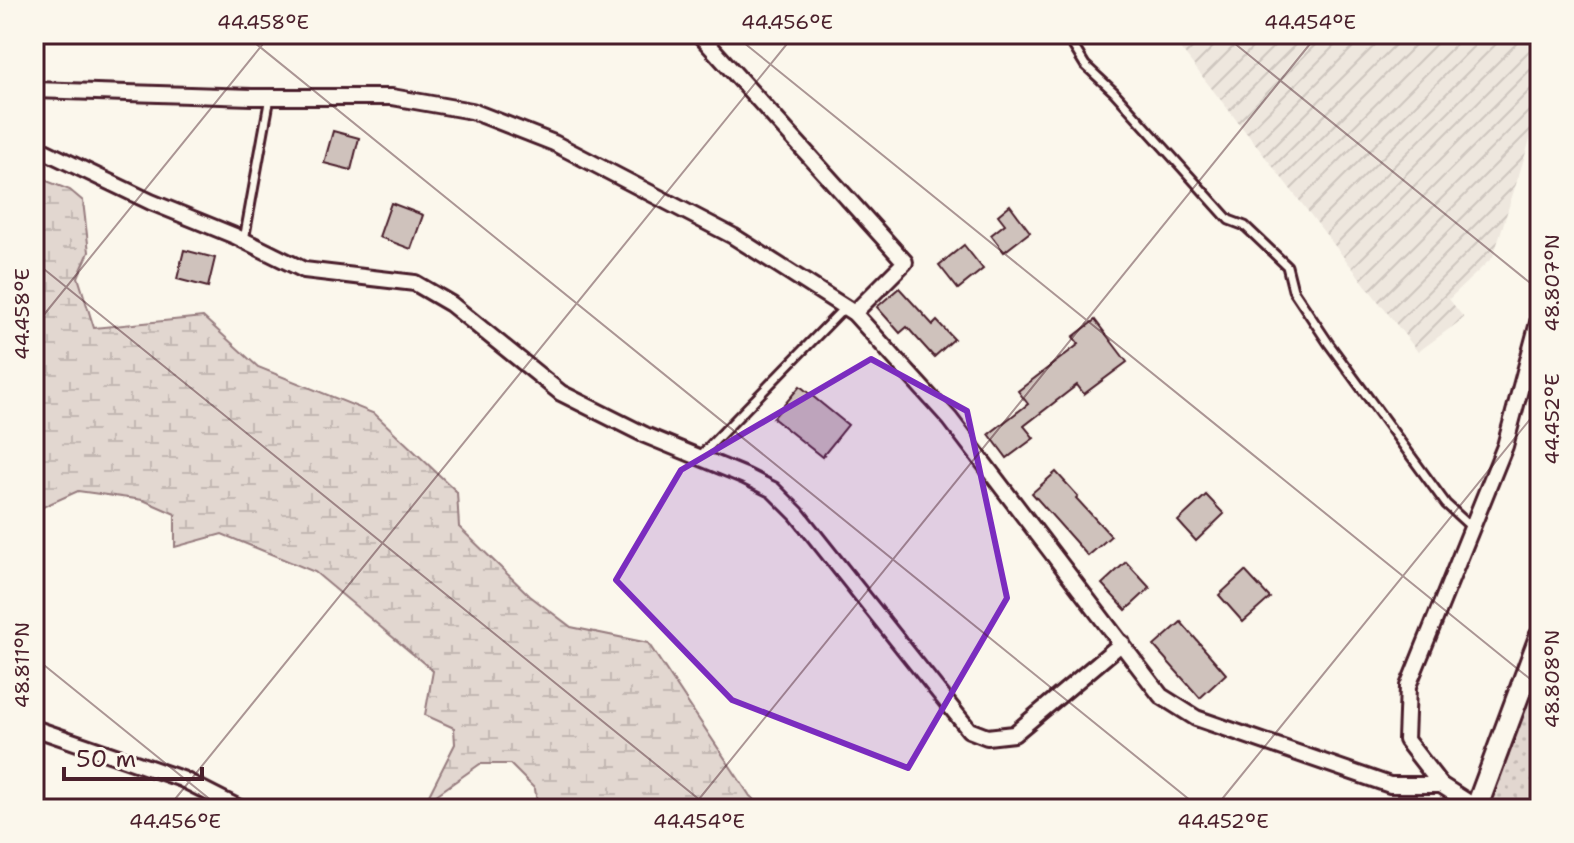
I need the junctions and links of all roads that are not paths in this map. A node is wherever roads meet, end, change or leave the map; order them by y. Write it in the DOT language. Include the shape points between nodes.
graph roads {
  1 [pos="699,34"];
  2 [pos="1066,34"];
  3 [pos="34,90"];
  4 [pos="270,97"];
  5 [pos="34,146"];
  6 [pos="244,240"];
  7 [pos="850,310"];
  8 [pos="1540,315"];
  9 [pos="699,457"];
  10 [pos="1472,529"];
  11 [pos="1540,637"];
  12 [pos="1122,643"];
  13 [pos="34,728"];
  14 [pos="1441,785"];
  15 [pos="1477,808"];
  16 [pos="241,809"];
  1 -- 7 [label="street" via="905,262"];
  2 -- 10 [label="lane" via="1085,65 1229,220 1245,226 1287,266 1293,290 1329,344 1446,504"];
  3 -- 4 [label="street"];
  4 -- 6 [label="lane"];
  4 -- 7 [label="street" via="392,97 472,111 554,143 733,236"];
  5 -- 6 [label="street"];
  6 -- 9 [label="street" via="304,270 415,283 451,304 561,393"];
  7 -- 9 [label="lane"];
  7 -- 12 [label="street" via="950,419"];
  8 -- 10 [label="street" via="1505,446"];
  9 -- 12 [label="street" via="773,490 797,514 969,730 987,737 1014,734"];
  10 -- 14 [label="street" via="1408,686 1406,740"];
  11 -- 15 [label="main road"];
  12 -- 14 [label="street" via="1161,696 1196,718 1390,785"];
  13 -- 16 [label="street" via="182,779"];
  14 -- 15 [label="street"];
}
